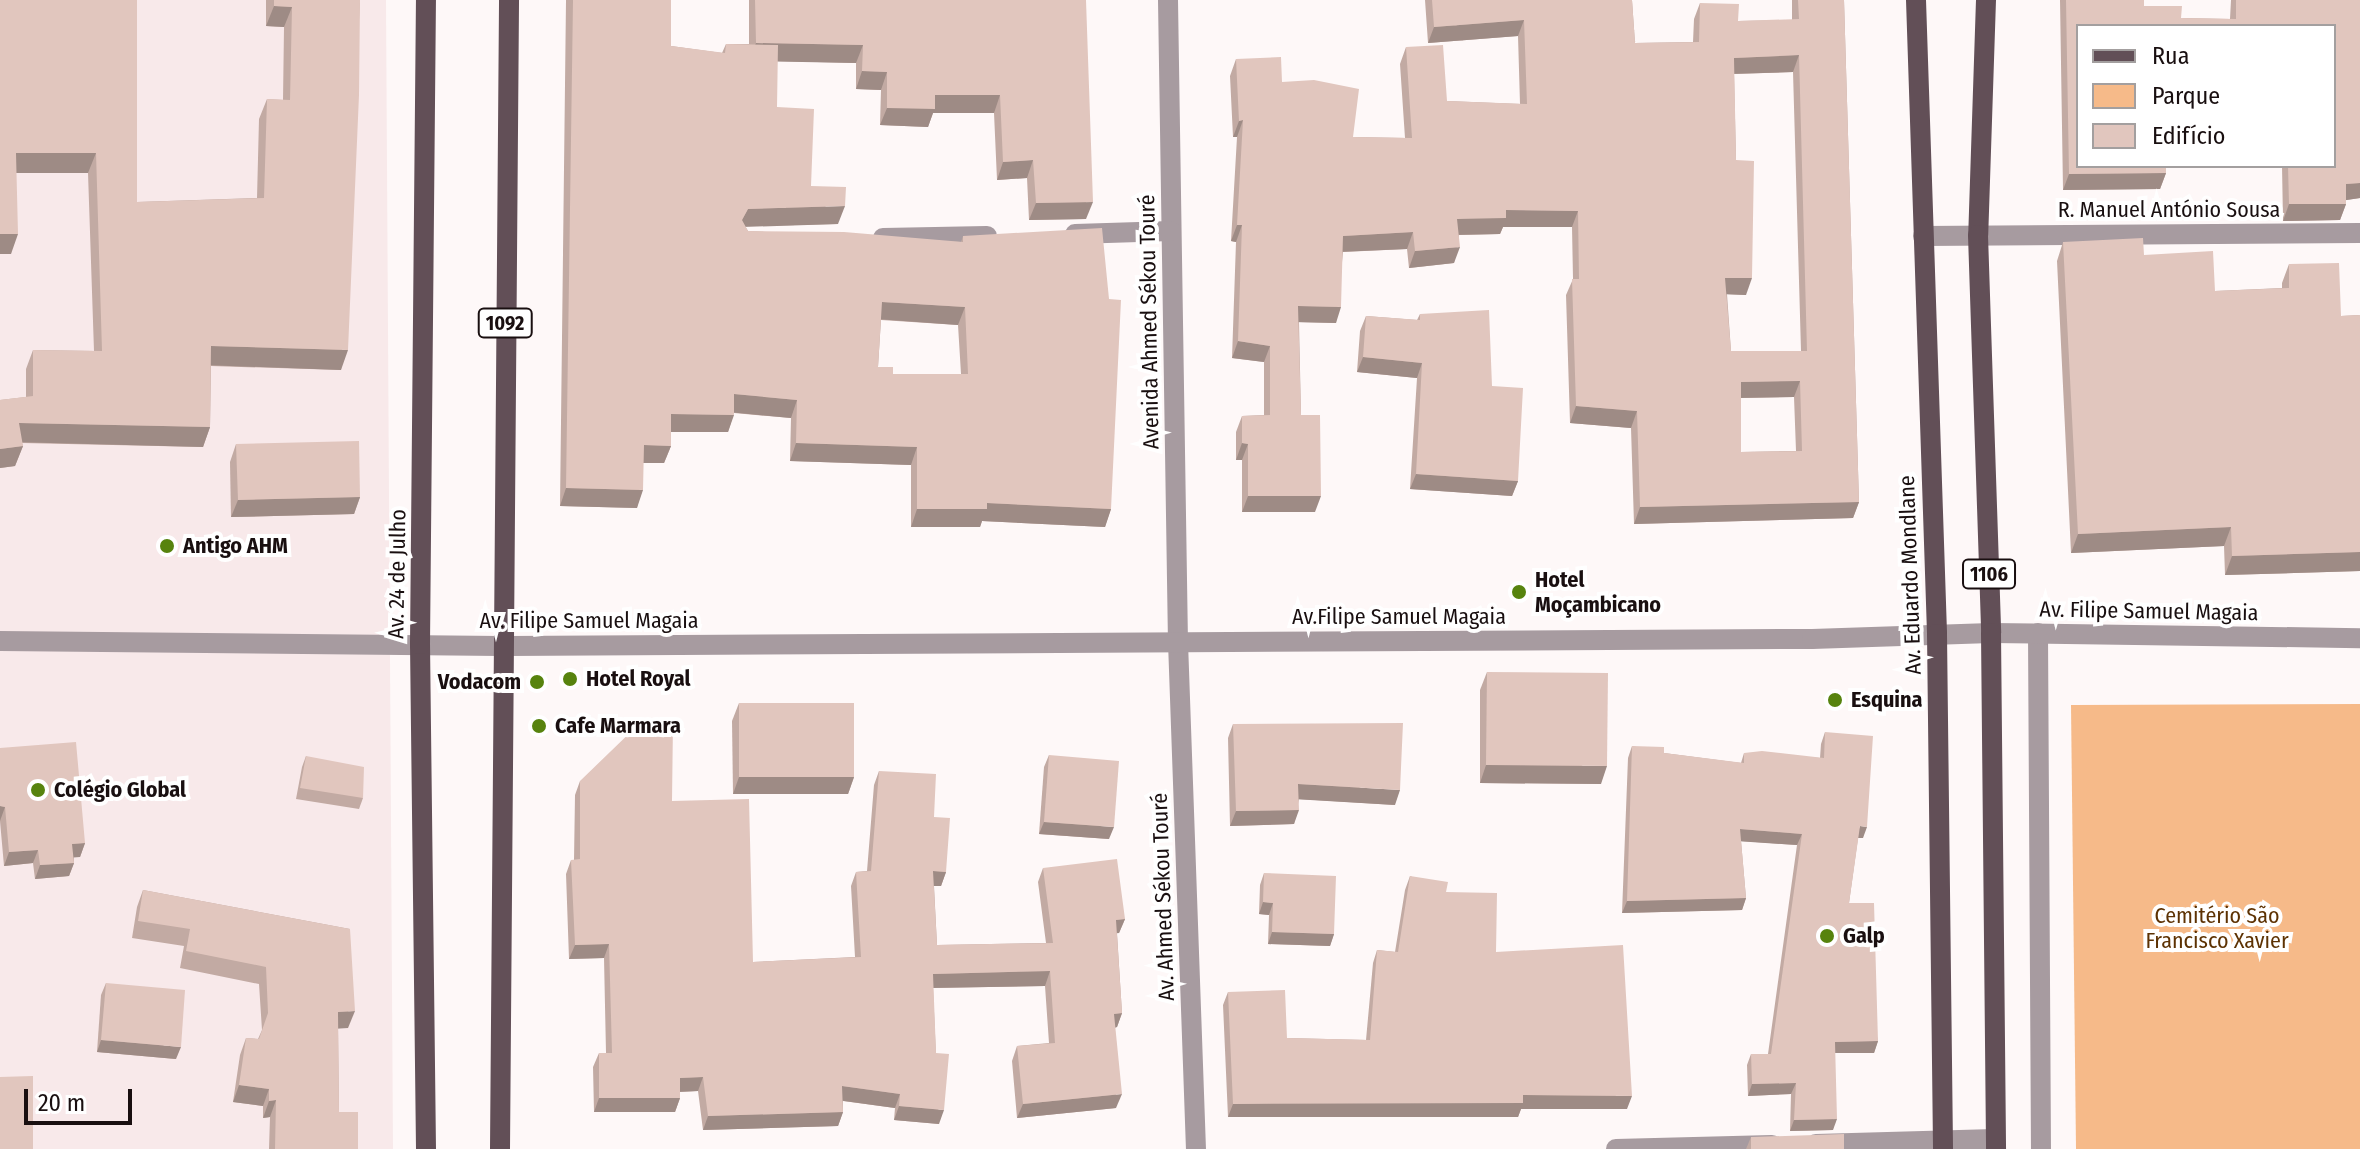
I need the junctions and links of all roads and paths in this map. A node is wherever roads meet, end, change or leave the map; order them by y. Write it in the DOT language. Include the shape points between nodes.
graph roads {
  1 [pos="426,0"];
  2 [pos="509,0"];
  3 [pos="1168,0"];
  4 [pos="1916,0"];
  5 [pos="1986,0"];
  6 [pos="1171,231"];
  7 [pos="2360,233"];
  8 [pos="1047,234"];
  9 [pos="1016,235"];
  10 [pos="1978,235"];
  11 [pos="1923,236"];
  12 [pos="860,239"];
  13 [pos="1991,633"];
  14 [pos="2038,633"];
  15 [pos="1937,634"];
  16 [pos="2360,638"];
  17 [pos="0,641"];
  18 [pos="1178,642"];
  19 [pos="420,644"];
  20 [pos="500,646"];
  21 [pos="1996,1144"];
  22 [pos="1943,1145"];
  23 [pos="426,1149"];
  24 [pos="500,1149"];
  25 [pos="1196,1149"];
  26 [pos="1616,1149"];
  27 [pos="2041,1149"];
  1 -- 19 [label="main road, Av. 24 de Julho"];
  2 -- 20 [label="main road, 1092"];
  3 -- 6 [label="street, Avenida Ahmed Sékou Touré"];
  4 -- 11 [label="main road, Av. Eduardo Mondlane / 1106"];
  5 -- 10 [label="main road, 1106"];
  6 -- 8 [label="street"];
  6 -- 18 [label="street, Avenida Ahmed Sékou Touré"];
  7 -- 10 [label="street, R. Manuel António Sousa"];
  9 -- 12 [label="street"];
  10 -- 11 [label="street, R. Manuel António Sousa"];
  10 -- 13 [label="main road, 1106"];
  11 -- 15 [label="main road, Av. Eduardo Mondlane / 1106"];
  13 -- 14 [label="street, Av. Filipe Samuel Magaia"];
  13 -- 15 [label="street, Av. Filipe Samuel Magaia"];
  13 -- 21 [label="main road, 1106"];
  14 -- 16 [label="street, Av. Filipe Samuel Magaia"];
  14 -- 27 [label="street"];
  15 -- 18 [label="street, Av.Filipe Samuel Magaia"];
  15 -- 22 [label="main road, Av. Eduardo Mondlane / 1106"];
  17 -- 19 [label="street, Av. Filipe Samuel Magaia"];
  18 -- 20 [label="street, Av. Filipe Samuel Magaia"];
  18 -- 25 [label="street, Av. Ahmed Sékou Touré"];
  19 -- 20 [label="street, Av. Filipe Samuel Magaia"];
  19 -- 23 [label="main road, Av. 24 de Julho"];
  20 -- 24 [label="main road, 1092"];
  21 -- 22 [label="street"];
  22 -- 26 [label="street"];
}
